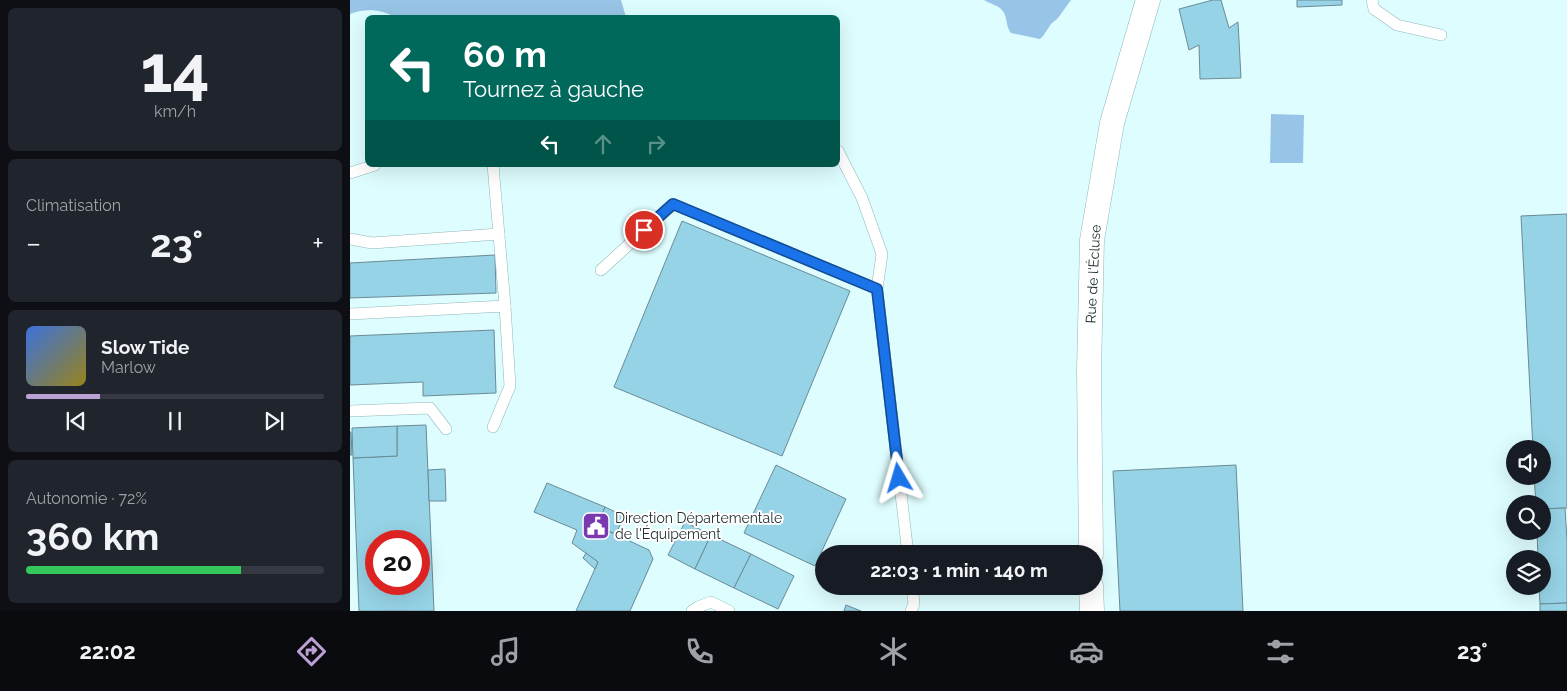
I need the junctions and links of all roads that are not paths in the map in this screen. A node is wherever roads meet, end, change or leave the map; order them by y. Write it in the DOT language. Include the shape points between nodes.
graph roads {
  1 [pos="1148,0"];
  2 [pos="1372,0"];
  3 [pos="1441,35"];
  4 [pos="840,155"];
  5 [pos="369,167"];
  6 [pos="493,167"];
  7 [pos="350,173"];
  8 [pos="499,234"];
  9 [pos="350,239"];
  10 [pos="601,270"];
  11 [pos="877,289"];
  12 [pos="505,306"];
  13 [pos="350,314"];
  14 [pos="350,410"];
  15 [pos="493,427"];
  16 [pos="446,429"];
  17 [pos="907,545"];
  18 [pos="1091,545"];
  19 [pos="913,595"];
  20 [pos="1091,595"];
  21 [pos="692,611"];
  22 [pos="729,611"];
  23 [pos="911,611"];
  24 [pos="1092,611"];
  1 -- 18 [label="street, Rue de l'Écluse" via="1112,123 1092,240"];
  2 -- 3 [label="lane" via="1374,9 1397,25"];
  4 -- 11 [label="lane" via="862,198 882,254"];
  5 -- 7 [label="lane"];
  6 -- 8 [label="lane"];
  8 -- 9 [label="lane" via="372,243"];
  8 -- 12 [label="lane"];
  10 -- 11 [label="lane" via="673,204"];
  11 -- 17 [label="lane"];
  12 -- 13 [label="lane"];
  12 -- 15 [label="lane" via="510,386"];
  14 -- 16 [label="lane" via="430,408"];
  19 -- 23 [label="lane"];
  20 -- 24 [label="street"];
  21 -- 22 [label="lane" via="711,602"];
}
